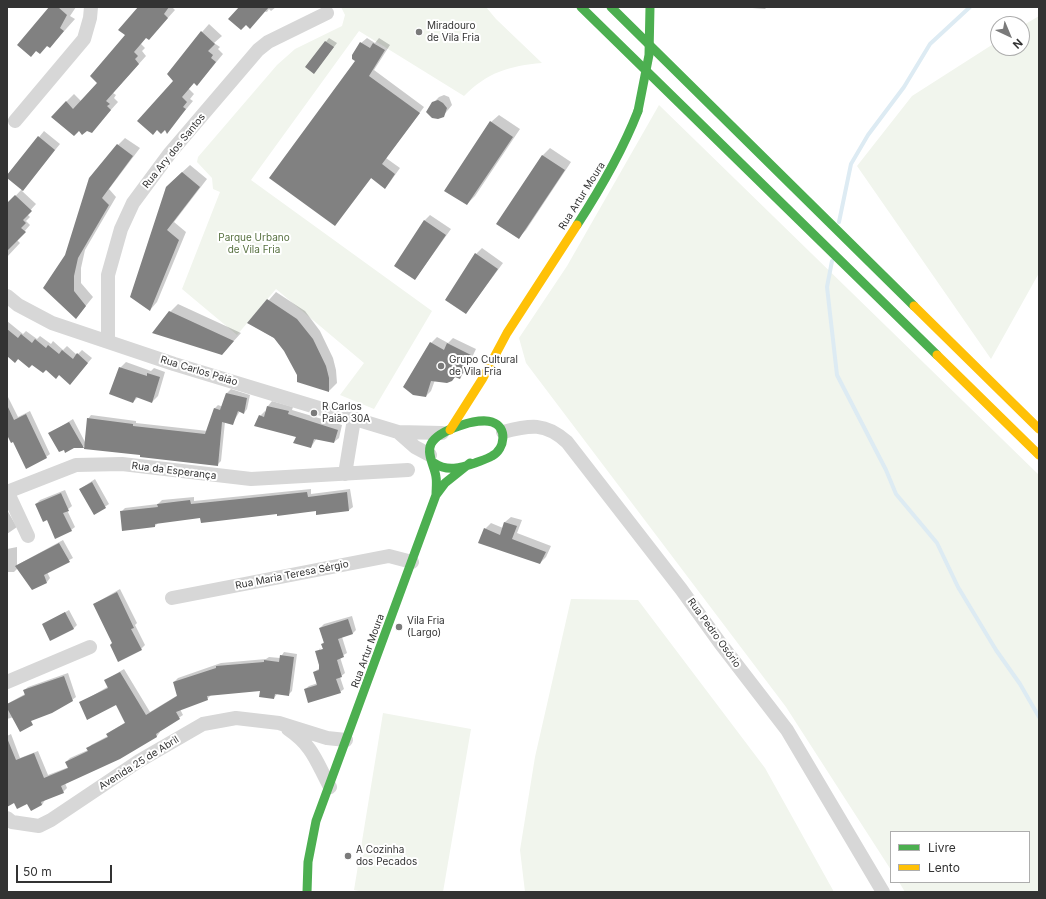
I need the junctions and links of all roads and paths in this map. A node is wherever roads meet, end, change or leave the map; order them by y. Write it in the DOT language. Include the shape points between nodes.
graph roads {
  1 [pos="91,7"];
  2 [pos="581,7"];
  3 [pos="611,7"];
  4 [pos="650,7"];
  5 [pos="327,13"];
  6 [pos="15,121"];
  7 [pos="7,296"];
  8 [pos="108,341"];
  9 [pos="482,378"];
  10 [pos="483,397"];
  11 [pos="486,410"];
  12 [pos="354,419"];
  13 [pos="491,420"];
  14 [pos="1039,429"];
  15 [pos="446,431"];
  16 [pos="398,432"];
  17 [pos="503,432"];
  18 [pos="1039,455"];
  19 [pos="432,459"];
  20 [pos="470,463"];
  21 [pos="408,470"];
  22 [pos="345,474"];
  23 [pos="7,492"];
  24 [pos="436,495"];
  25 [pos="28,536"];
  26 [pos="412,562"];
  27 [pos="172,598"];
  28 [pos="90,647"];
  29 [pos="7,682"];
  30 [pos="279,723"];
  31 [pos="346,740"];
  32 [pos="330,787"];
  33 [pos="7,818"];
  34 [pos="307,892"];
  35 [pos="883,892"];
  1 -- 6 [label="street" via="84,39"];
  2 -- 18 [label="main road"];
  3 -- 14 [label="main road"];
  4 -- 9 [label="main road, Rua Artur Moura, bridge" via="649,55 638,111 627,140 607,178 507,333"];
  5 -- 8 [label="street, Rua Ary dos Santos" via="268,42 258,50 144,186 121,228 108,275"];
  7 -- 8 [label="street, Rua Carlos Paião" via="18,305 52,323"];
  8 -- 12 [label="street, Rua Carlos Paião"];
  9 -- 10 [label="main road"];
  9 -- 15 [label="main road, Rua Artur Moura"];
  11 -- 13 [label="main road"];
  12 -- 16 [label="street, Rua Carlos Paião"];
  12 -- 22 [label="street"];
  13 -- 15 [label="main road"];
  13 -- 17 [label="main road"];
  15 -- 16 [label="street, Rua Carlos Paião"];
  15 -- 19 [label="main road, Rua Artur Moura" via="431,444"];
  16 -- 19 [label="street, Rua Carlos Paião"];
  17 -- 20 [label="main road" via="504,441 497,453"];
  17 -- 35 [label="street, Rua Pedro Osório" via="534,426 547,428 567,442 788,730"];
  19 -- 20 [label="main road" via="441,468 447,469"];
  19 -- 24 [label="main road"];
  20 -- 24 [label="main road"];
  21 -- 22 [label="street, Rua da Esperança"];
  22 -- 23 [label="street, Rua da Esperança" via="251,479 122,464 88,463 76,465"];
  23 -- 25 [label="street"];
  24 -- 26 [label="main road, Rua Artur Moura"];
  26 -- 27 [label="street, Rua Maria Teresa Sérgio" via="389,556"];
  26 -- 31 [label="main road, Rua Artur Moura"];
  28 -- 29 [label="street"];
  30 -- 31 [label="street, Avenida 25 de Abril" via="327,738"];
  30 -- 32 [label="street, Avenida 25 de Abril" via="297,735 313,753"];
  30 -- 33 [label="street, Avenida 25 de Abril" via="236,718 203,724 139,761 51,820 38,826 12,822"];
  31 -- 32 [label="main road, Rua Artur Moura"];
  32 -- 34 [label="main road, Rua Artur Moura" via="311,840"];
}
